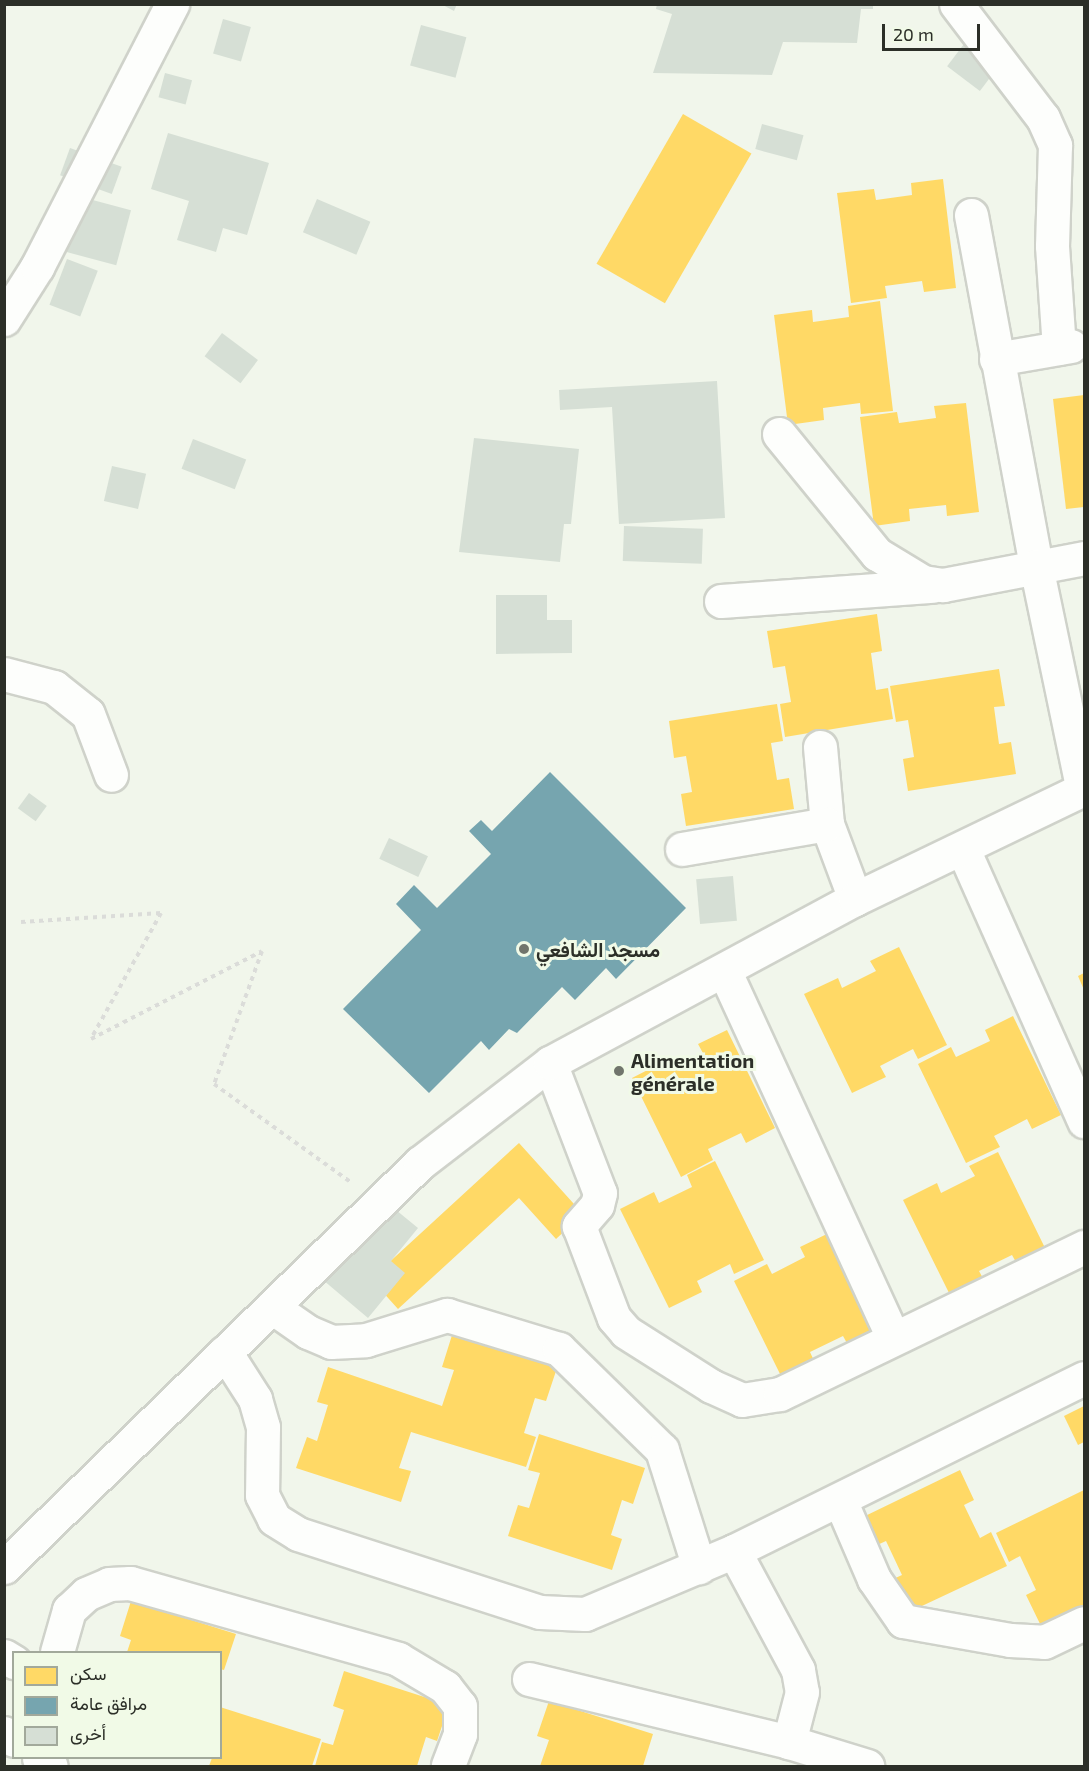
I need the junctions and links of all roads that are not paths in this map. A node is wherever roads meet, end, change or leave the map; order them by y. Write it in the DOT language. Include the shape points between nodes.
graph roads {
  1 [pos="172,4"];
  2 [pos="956,4"];
  3 [pos="971,215"];
  4 [pos="4,319"];
  5 [pos="996,359"];
  6 [pos="779,434"];
  7 [pos="1084,558"];
  8 [pos="1036,566"];
  9 [pos="943,585"];
  10 [pos="721,601"];
  11 [pos="4,674"];
  12 [pos="820,747"];
  13 [pos="111,775"];
  14 [pos="1084,789"];
  15 [pos="827,824"];
  16 [pos="682,849"];
  17 [pos="963,849"];
  18 [pos="855,899"];
  19 [pos="724,970"];
  20 [pos="550,1063"];
  21 [pos="1084,1121"];
  22 [pos="1084,1247"];
  23 [pos="272,1307"];
  24 [pos="893,1338"];
  25 [pos="225,1352"];
  26 [pos="1084,1378"];
  27 [pos="840,1500"];
  28 [pos="734,1551"];
  29 [pos="4,1567"];
  30 [pos="699,1567"];
  31 [pos="1084,1623"];
  32 [pos="58,1651"];
  33 [pos="529,1679"];
  34 [pos="789,1742"];
  35 [pos="448,1767"];
  36 [pos="867,1767"];
  1 -- 4 [label="street" via="37,267"];
  2 -- 5 [label="street" via="1043,118 1055,145 1052,246 1065,347"];
  3 -- 5 [label="street"];
  5 -- 8 [label="street"];
  6 -- 9 [label="street" via="877,554 923,582"];
  7 -- 8 [label="street"];
  8 -- 9 [label="street"];
  8 -- 14 [label="street"];
  9 -- 10 [label="street"];
  11 -- 13 [label="street" via="54,687 88,714"];
  12 -- 15 [label="street"];
  14 -- 17 [label="street"];
  15 -- 16 [label="street"];
  15 -- 18 [label="street"];
  17 -- 18 [label="street"];
  17 -- 21 [label="street"];
  18 -- 19 [label="street"];
  19 -- 20 [label="street"];
  19 -- 24 [label="street"];
  20 -- 23 [label="street" via="420,1163"];
  20 -- 24 [label="street" via="600,1193 597,1205 579,1226 614,1318 626,1332 711,1386 742,1400 780,1394"];
  22 -- 24 [label="street"];
  23 -- 25 [label="street"];
  23 -- 30 [label="street" via="308,1332 331,1342 366,1340 447,1315 559,1349 662,1450"];
  25 -- 29 [label="street"];
  25 -- 30 [label="street" via="255,1399 263,1427 262,1495 274,1519 298,1534 540,1612 585,1614"];
  26 -- 27 [label="street"];
  27 -- 28 [label="street"];
  27 -- 31 [label="street" via="874,1580 903,1621 1010,1640 1044,1642"];
  28 -- 30 [label="street"];
  28 -- 34 [label="street" via="798,1670 802,1692"];
  32 -- 35 [label="street" via="69,1610 86,1594 109,1584 130,1583 387,1656 445,1687 460,1707 460,1734"];
  33 -- 34 [label="street"];
  34 -- 36 [label="street"];
}
